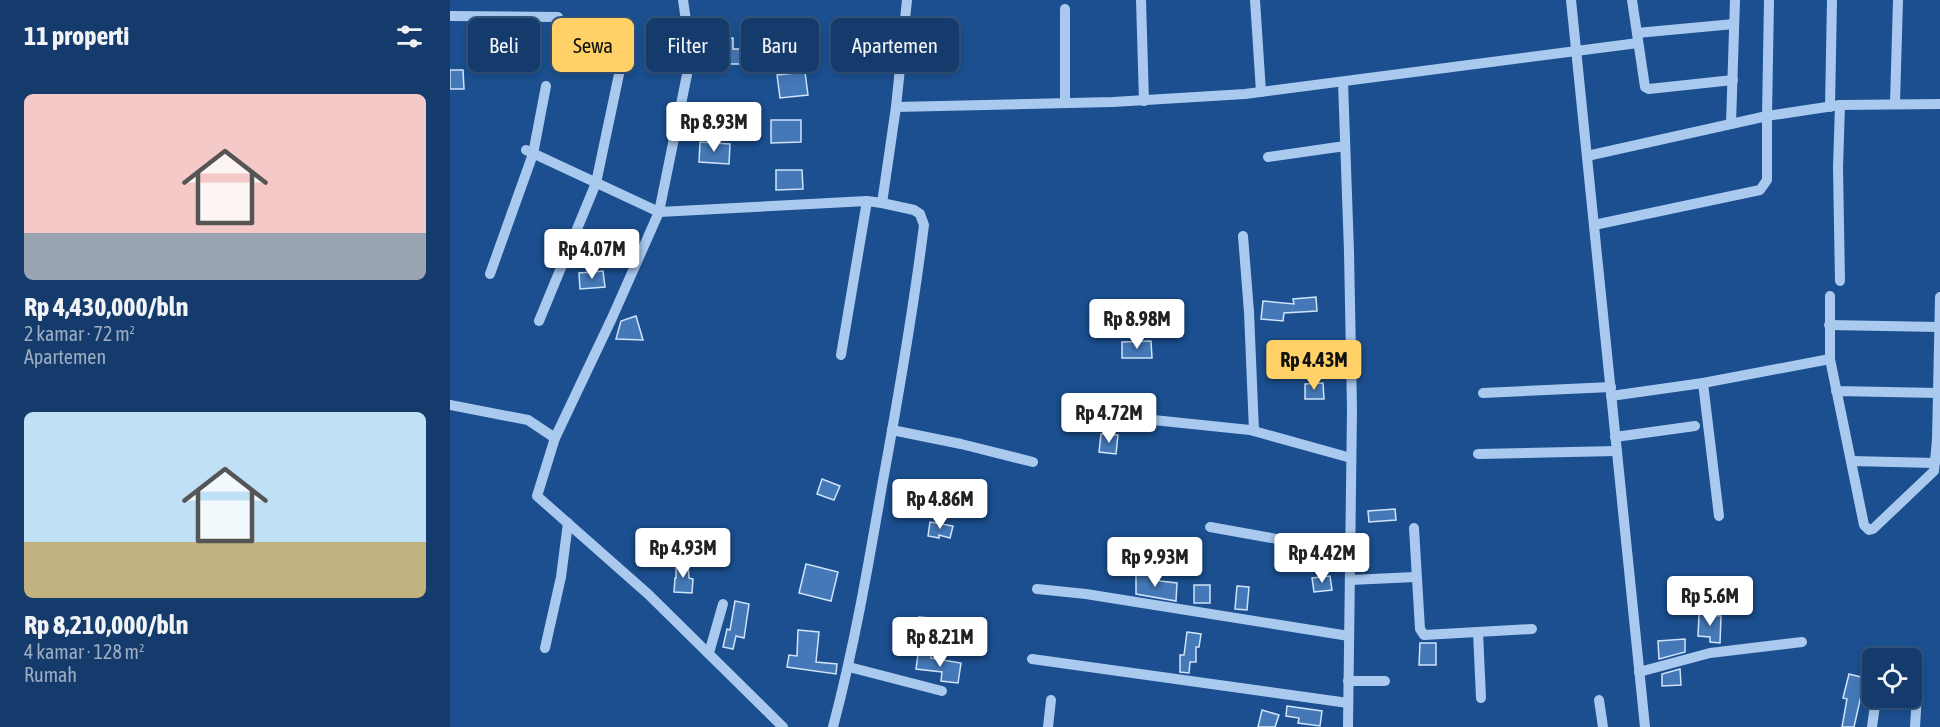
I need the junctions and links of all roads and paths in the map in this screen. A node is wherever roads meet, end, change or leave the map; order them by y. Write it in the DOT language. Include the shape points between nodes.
graph roads {
  1 [pos="683,0"];
  2 [pos="907,0"];
  3 [pos="1141,0"];
  4 [pos="1255,0"];
  5 [pos="1571,0"];
  6 [pos="1632,0"];
  7 [pos="1735,0"];
  8 [pos="1769,0"];
  9 [pos="1832,0"];
  10 [pos="1898,0"];
  11 [pos="1065,9"];
  12 [pos="450,16"];
  13 [pos="558,17"];
  14 [pos="1734,24"];
  15 [pos="1637,38"];
  16 [pos="1576,50"];
  17 [pos="619,72"];
  18 [pos="1732,80"];
  19 [pos="1342,82"];
  20 [pos="546,86"];
  21 [pos="1261,92"];
  22 [pos="1144,101"];
  23 [pos="1065,103"];
  24 [pos="1895,103"];
  25 [pos="1940,104"];
  26 [pos="1835,106"];
  27 [pos="896,107"];
  28 [pos="1767,116"];
  29 [pos="1731,124"];
  30 [pos="1345,146"];
  31 [pos="529,152"];
  32 [pos="1587,156"];
  33 [pos="1268,157"];
  34 [pos="596,183"];
  35 [pos="867,201"];
  36 [pos="882,203"];
  37 [pos="658,212"];
  38 [pos="1594,225"];
  39 [pos="1242,236"];
  40 [pos="490,274"];
  41 [pos="1840,281"];
  42 [pos="1830,296"];
  43 [pos="1940,297"];
  44 [pos="539,321"];
  45 [pos="1829,325"];
  46 [pos="1939,327"];
  47 [pos="841,355"];
  48 [pos="1830,359"];
  49 [pos="1703,383"];
  50 [pos="1611,391"];
  51 [pos="1836,391"];
  52 [pos="1483,393"];
  53 [pos="1938,393"];
  54 [pos="450,405"];
  55 [pos="1106,416"];
  56 [pos="1695,426"];
  57 [pos="892,430"];
  58 [pos="1254,431"];
  59 [pos="1616,436"];
  60 [pos="555,438"];
  61 [pos="1617,451"];
  62 [pos="1478,454"];
  63 [pos="1351,458"];
  64 [pos="1851,461"];
  65 [pos="1033,462"];
  66 [pos="1935,463"];
  67 [pos="1719,516"];
  68 [pos="568,523"];
  69 [pos="1210,527"];
  70 [pos="1414,528"];
  71 [pos="1350,552"];
  72 [pos="1415,576"];
  73 [pos="1350,580"];
  74 [pos="1037,589"];
  75 [pos="723,604"];
  76 [pos="1532,629"];
  77 [pos="1478,632"];
  78 [pos="1349,636"];
  79 [pos="1802,642"];
  80 [pos="545,648"];
  81 [pos="709,653"];
  82 [pos="1032,659"];
  83 [pos="849,667"];
  84 [pos="1640,672"];
  85 [pos="1348,681"];
  86 [pos="1385,681"];
  87 [pos="942,691"];
  88 [pos="1481,698"];
  89 [pos="1051,700"];
  90 [pos="1599,700"];
  91 [pos="1348,703"];
  92 [pos="1875,708"];
  93 [pos="1917,708"];
  94 [pos="783,727"];
  95 [pos="833,727"];
  96 [pos="1048,727"];
  97 [pos="1348,727"];
  98 [pos="1603,727"];
  99 [pos="1645,727"];
  100 [pos="1872,727"];
  101 [pos="1916,727"];
  1 -- 37 [label="street" via="691,55"];
  2 -- 27 [label="street"];
  3 -- 22 [label="street"];
  4 -- 21 [label="street"];
  5 -- 16 [label="street"];
  6 -- 15 [label="street"];
  7 -- 14 [label="street"];
  8 -- 28 [label="street"];
  9 -- 26 [label="street"];
  10 -- 24 [label="street"];
  11 -- 23 [label="street"];
  12 -- 13 [label="street"];
  14 -- 15 [label="street"];
  14 -- 18 [label="street"];
  15 -- 16 [label="street"];
  15 -- 18 [label="street" via="1645,87"];
  16 -- 19 [label="street"];
  16 -- 32 [label="street"];
  17 -- 34 [label="street"];
  18 -- 29 [label="street"];
  19 -- 21 [label="street"];
  19 -- 30 [label="street"];
  20 -- 31 [label="street"];
  21 -- 22 [label="street"];
  22 -- 23 [label="street"];
  23 -- 27 [label="street"];
  24 -- 25 [label="street"];
  24 -- 26 [label="street"];
  26 -- 28 [label="street"];
  26 -- 41 [label="street"];
  27 -- 36 [label="street"];
  28 -- 29 [label="street"];
  28 -- 38 [label="street" via="1767,180 1760,190"];
  29 -- 32 [label="street"];
  30 -- 33 [label="street"];
  30 -- 63 [label="street"];
  31 -- 34 [label="street"];
  31 -- 40 [label="street"];
  32 -- 38 [label="street"];
  34 -- 37 [label="street"];
  34 -- 44 [label="street"];
  35 -- 36 [label="street"];
  35 -- 37 [label="street"];
  35 -- 47 [label="street"];
  36 -- 57 [label="street" via="914,210 924,225"];
  37 -- 60 [label="street"];
  38 -- 50 [label="street"];
  39 -- 58 [label="street"];
  42 -- 45 [label="street"];
  43 -- 46 [label="street"];
  45 -- 46 [label="street"];
  45 -- 48 [label="street"];
  46 -- 53 [label="street"];
  48 -- 49 [label="street"];
  48 -- 51 [label="street"];
  49 -- 50 [label="street"];
  49 -- 67 [label="street"];
  50 -- 52 [label="street"];
  50 -- 59 [label="street"];
  51 -- 53 [label="street"];
  51 -- 64 [label="street"];
  53 -- 66 [label="street"];
  54 -- 60 [label="street" via="528,420"];
  55 -- 58 [label="street"];
  56 -- 59 [label="street"];
  57 -- 65 [label="street"];
  57 -- 83 [label="street"];
  58 -- 63 [label="street"];
  59 -- 61 [label="street"];
  60 -- 68 [label="street" via="537,496"];
  61 -- 62 [label="street"];
  61 -- 84 [label="street"];
  63 -- 71 [label="street"];
  64 -- 66 [label="street"];
  64 -- 66 [label="street" via="1864,525 1869,530 1931,475"];
  68 -- 80 [label="street"];
  68 -- 81 [label="street"];
  69 -- 71 [label="street"];
  70 -- 72 [label="street"];
  71 -- 73 [label="street"];
  72 -- 73 [label="street"];
  72 -- 77 [label="street" via="1420,629 1424,635"];
  73 -- 78 [label="street"];
  74 -- 78 [label="street"];
  75 -- 81 [label="street"];
  76 -- 77 [label="street"];
  77 -- 88 [label="street"];
  78 -- 85 [label="street"];
  79 -- 84 [label="street" via="1710,653"];
  81 -- 94 [label="street"];
  82 -- 91 [label="street"];
  83 -- 87 [label="street"];
  83 -- 95 [label="street"];
  84 -- 99 [label="street"];
  85 -- 86 [label="street"];
  85 -- 91 [label="street"];
  89 -- 96 [label="street"];
  90 -- 98 [label="street"];
  91 -- 97 [label="street"];
  92 -- 100 [label="street"];
  93 -- 101 [label="street"];
}
